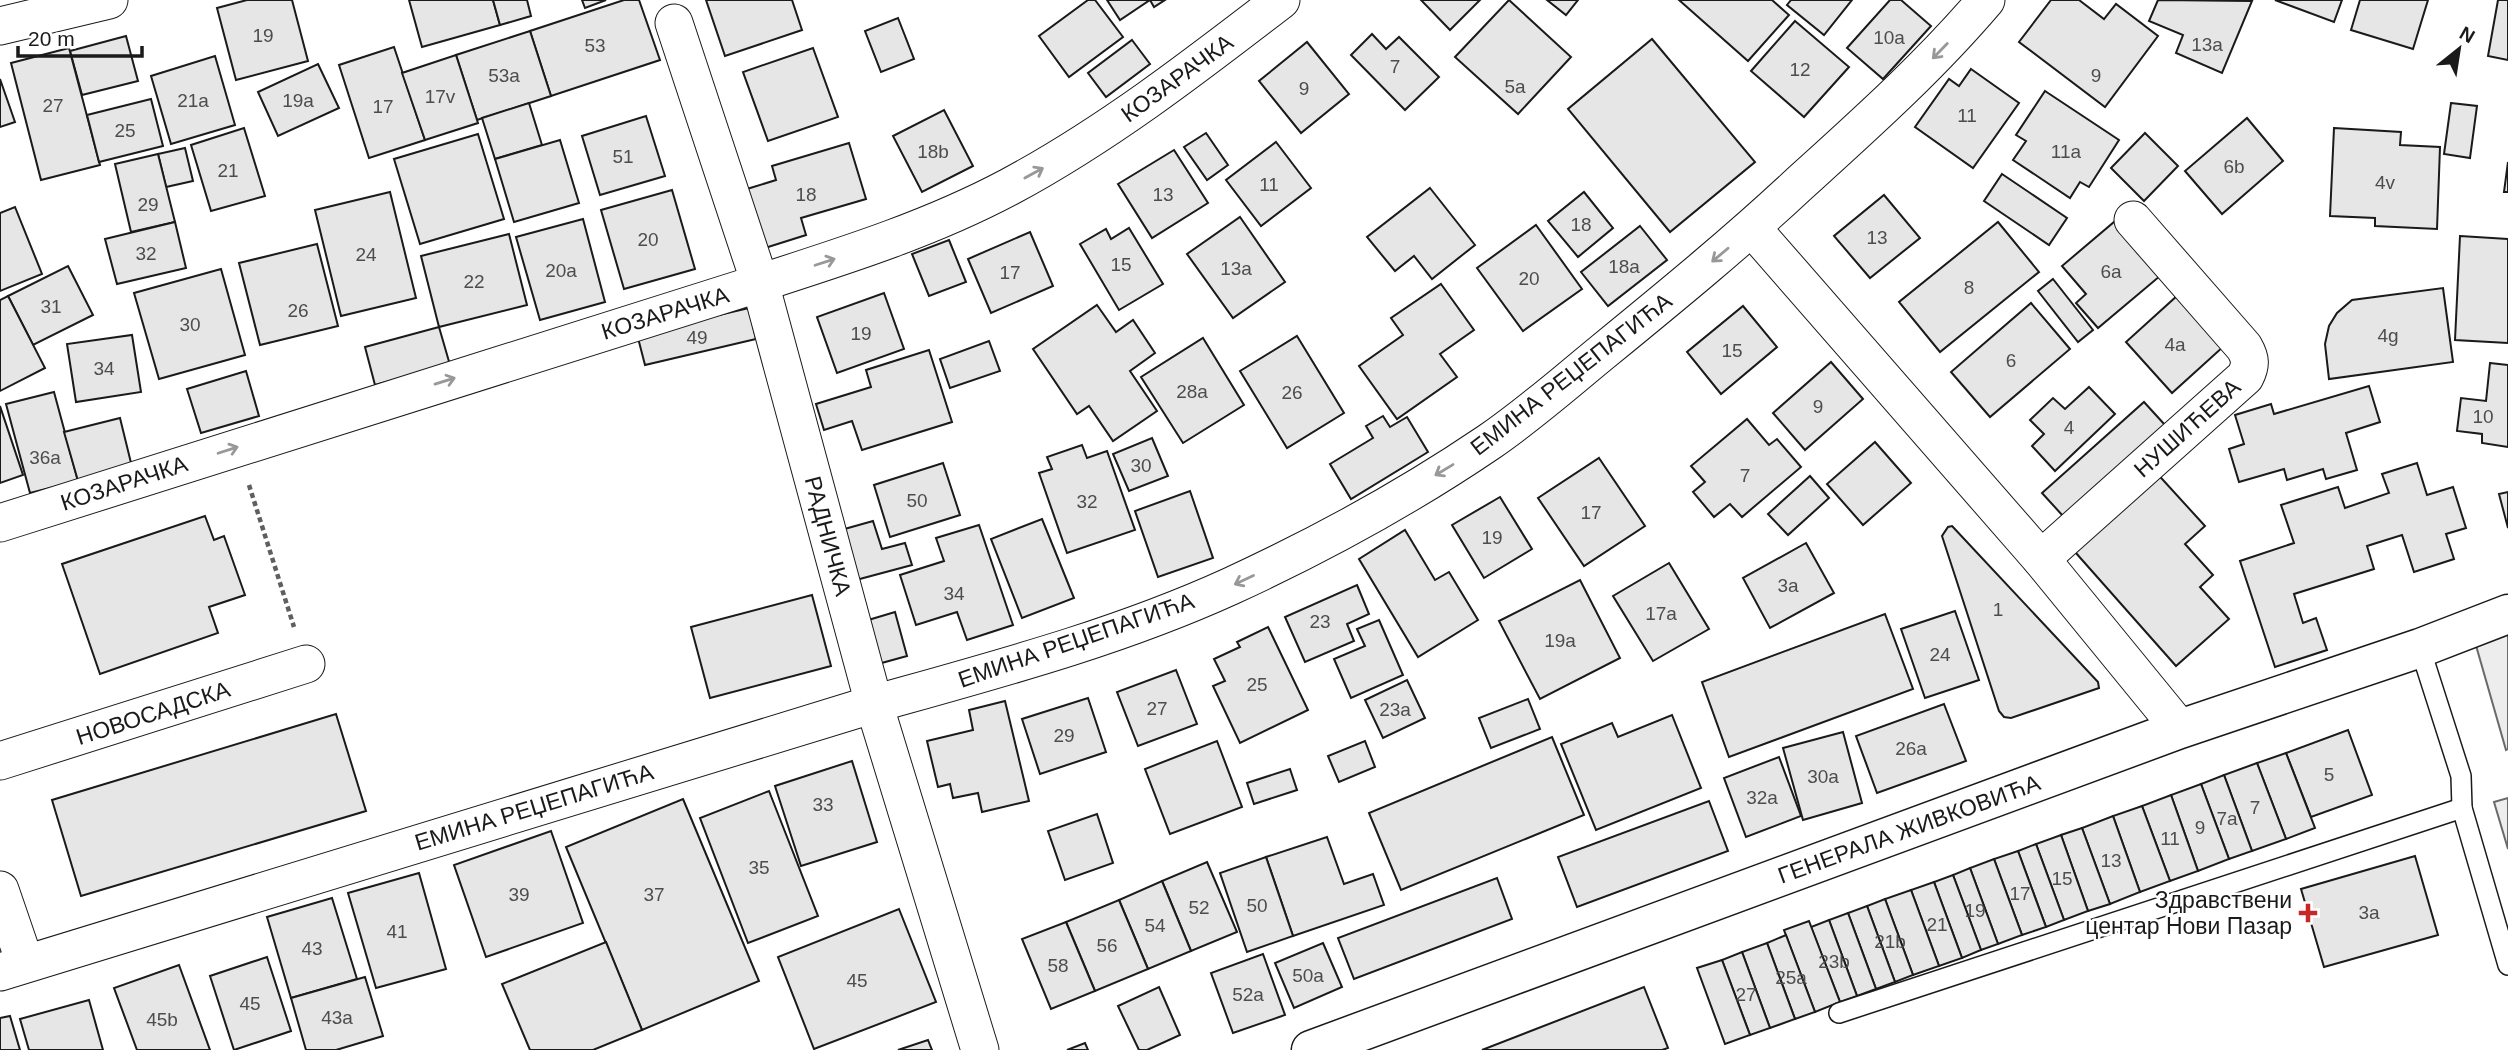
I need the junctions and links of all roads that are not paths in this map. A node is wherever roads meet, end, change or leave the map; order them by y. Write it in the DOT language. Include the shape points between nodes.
graph roads {
  1 [pos="109,0"];
  2 [pos="1281,0"];
  3 [pos="1986,0"];
  4 [pos="674,23"];
  5 [pos="0,26"];
  6 [pos="2133,220"];
  7 [pos="1752,228"];
  8 [pos="760,283"];
  9 [pos="0,523"];
  10 [pos="2041,559"];
  11 [pos="2508,614"];
  12 [pos="2420,648"];
  13 [pos="306,664"];
  14 [pos="874,704"];
  15 [pos="2180,729"];
  16 [pos="0,761"];
  17 [pos="2462,808"];
  18 [pos="0,890"];
  19 [pos="2508,965"];
  20 [pos="12,967"];
  21 [pos="1839,1013"];
  22 [pos="980,1050"];
  23 [pos="1311,1050"];
  1 -- 5 [label="street"];
  8 -- 2 [label="street, КОЗАРАЧКА, one-way" via="939,220 1006,188 1111,126"];
  3 -- 7 [label="street, ЕМИНА РЕЏЕПАГИЋА, one-way" via="1925,67"];
  4 -- 8 [label="street, РАДНИЧКА"];
  6 -- 10 [label="street, НУШИЋЕВА" via="2244,347 2250,367 2245,377"];
  7 -- 10 [label="street"];
  7 -- 14 [label="street, ЕМИНА РЕЏЕПАГИЋА, one-way" via="1491,440 1337,533 1228,587 1121,630"];
  9 -- 8 [label="street, КОЗАРАЧКА, one-way"];
  8 -- 14 [label="street, РАДНИЧКА"];
  10 -- 15 [label="street"];
  11 -- 12 [label="street, ГЕНЕРАЛА ЖИВКОВИЋА"];
  12 -- 15 [label="street, ГЕНЕРАЛА ЖИВКОВИЋА"];
  12 -- 17 [label="lane" via="2461,776"];
  13 -- 16 [label="street, НОВОСАДСКА"];
  14 -- 20 [label="street, ЕМИНА РЕЏЕПАГИЋА"];
  14 -- 22 [label="street, РАДНИЧКА"];
  15 -- 23 [label="street, ГЕНЕРАЛА ЖИВКОВИЋА"];
  17 -- 19 [label="lane"];
  17 -- 21 [label="lane"];
  18 -- 20 [label="street"];
}
